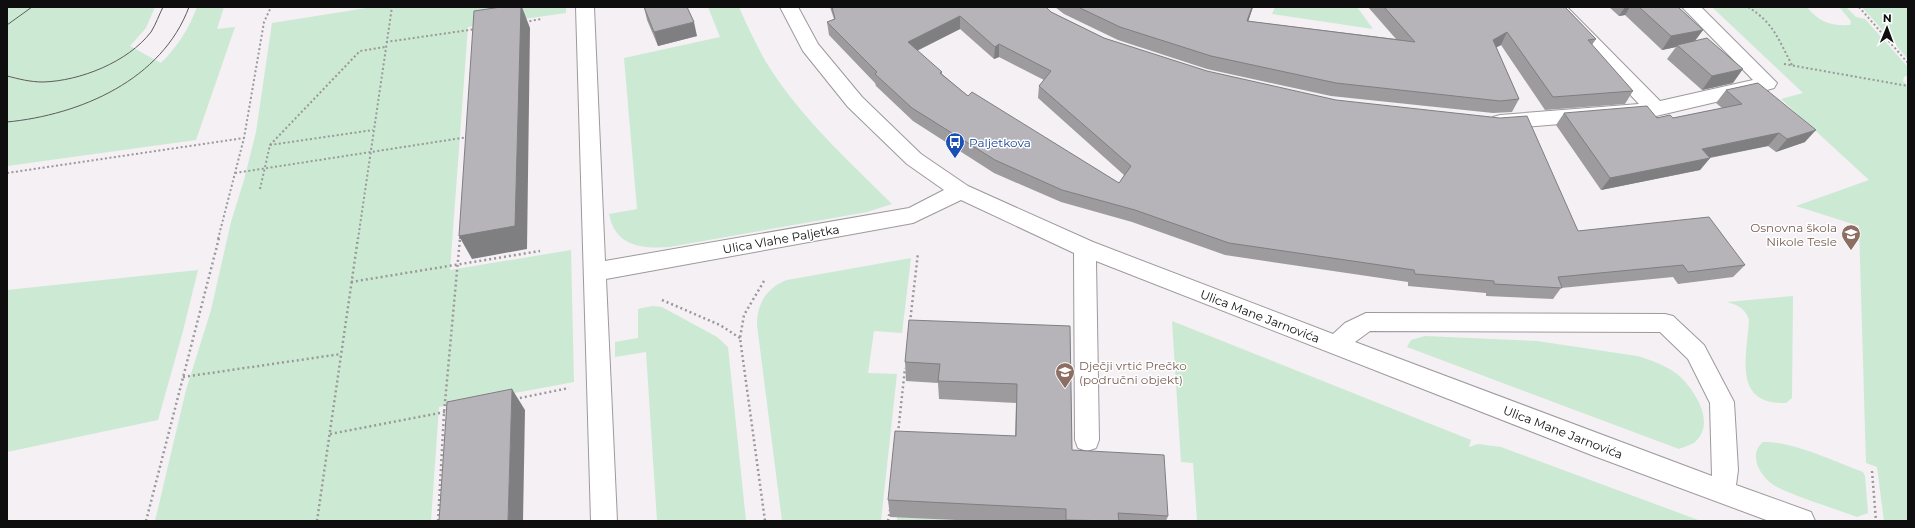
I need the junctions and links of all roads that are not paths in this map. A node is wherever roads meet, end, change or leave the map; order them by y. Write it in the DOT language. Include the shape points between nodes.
graph roads {
  1 [pos="585,7"];
  2 [pos="789,7"];
  3 [pos="1557,7"];
  4 [pos="1691,7"];
  5 [pos="1656,109"];
  6 [pos="1485,121"];
  7 [pos="961,191"];
  8 [pos="1085,248"];
  9 [pos="595,272"];
  10 [pos="1337,346"];
  11 [pos="1087,440"];
  12 [pos="1723,491"];
  13 [pos="604,521"];
  14 [pos="1802,521"];
  1 -- 9 [label="street"];
  2 -- 7 [label="street, Ulica Mane Jarnovića" via="810,47 855,102 914,159"];
  3 -- 5 [label="street"];
  4 -- 5 [label="street" via="1767,83"];
  5 -- 6 [label="street"];
  7 -- 8 [label="street, Ulica Mane Jarnovića"];
  7 -- 9 [label="street, Ulica Vlahe Paljetka" via="913,215"];
  8 -- 10 [label="street, Ulica Mane Jarnovića"];
  8 -- 11 [label="street"];
  9 -- 13 [label="street"];
  10 -- 12 [label="street, Ulica Mane Jarnovića"];
  10 -- 12 [label="street" via="1353,330 1366,322 1665,323 1696,352 1722,402 1725,470"];
  12 -- 14 [label="street, Ulica Mane Jarnovića"];
}
